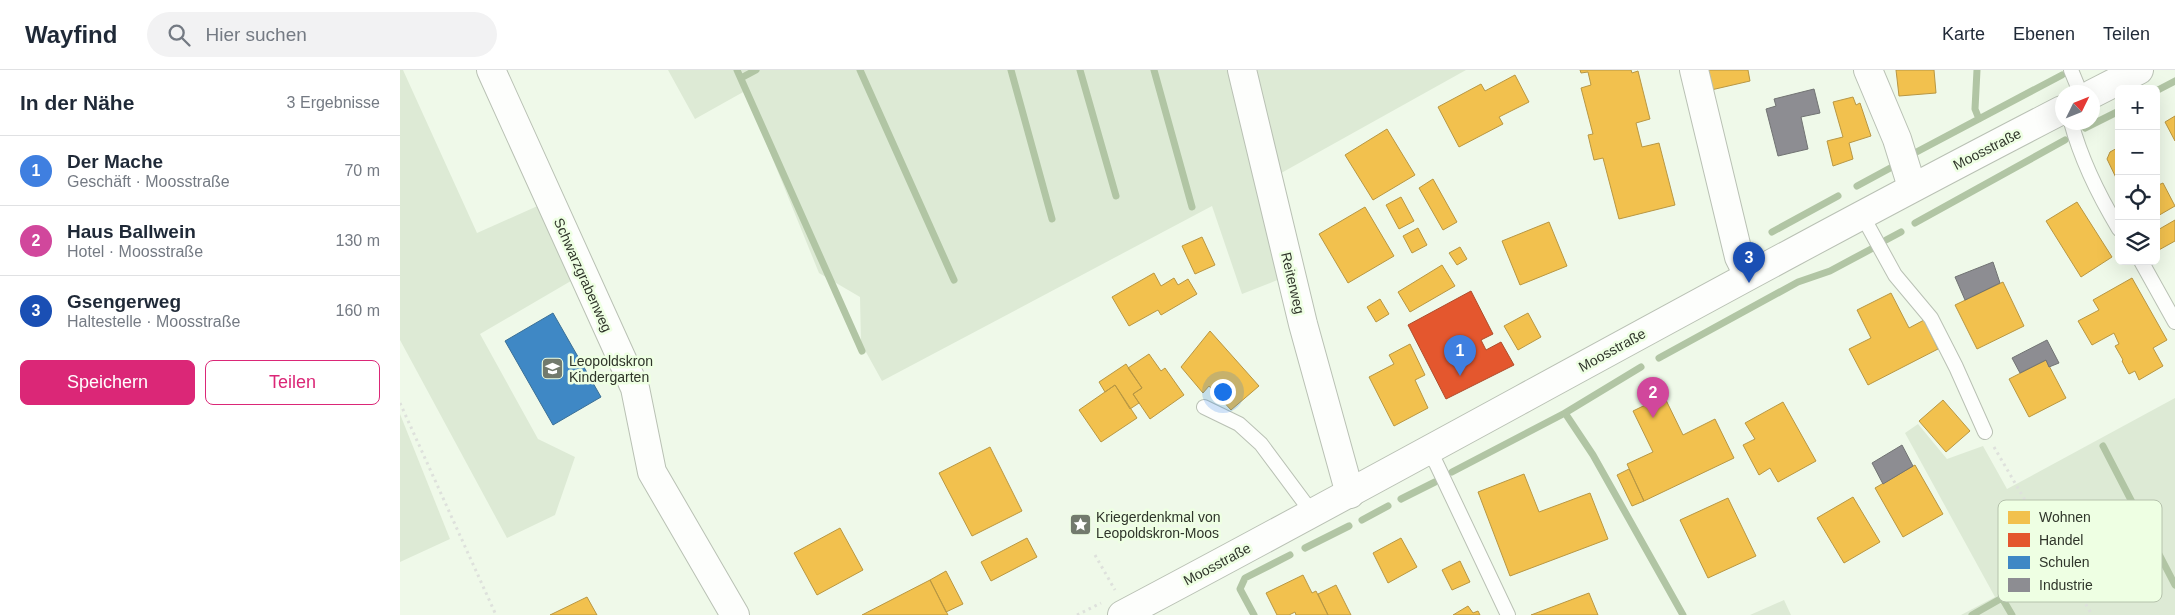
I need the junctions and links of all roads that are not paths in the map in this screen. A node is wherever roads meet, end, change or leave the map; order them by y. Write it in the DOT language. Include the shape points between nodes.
graph roads {
  1 [pos="491,70"];
  2 [pos="1242,70"];
  3 [pos="1694,70"];
  4 [pos="1868,70"];
  5 [pos="2071,70"];
  6 [pos="2139,70"];
  7 [pos="2077,85"];
  8 [pos="2100,90"];
  9 [pos="2055,114"];
  10 [pos="2073,130"];
  11 [pos="1912,187"];
  12 [pos="1862,215"];
  13 [pos="2115,221"];
  14 [pos="2143,265"];
  15 [pos="1748,275"];
  16 [pos="2175,322"];
  17 [pos="1204,407"];
  18 [pos="1985,432"];
  19 [pos="1427,452"];
  20 [pos="1350,494"];
  21 [pos="1313,514"];
  22 [pos="1124,614"];
  23 [pos="735,615"];
  24 [pos="1508,615"];
  1 -- 23 [label="street, Schwarzgrabenweg" via="635,388 652,472"];
  2 -- 20 [label="street, Reiterweg" via="1303,324"];
  3 -- 15 [label="street" via="1739,257"];
  4 -- 11 [label="street" via="1897,139"];
  5 -- 7 [label="lane"];
  6 -- 8 [label="street"];
  9 -- 11 [label="street, Moosstraße"];
  10 -- 13 [label="lane" via="2086,166"];
  11 -- 12 [label="street, Moosstraße"];
  12 -- 15 [label="street, Moosstraße"];
  12 -- 18 [label="lane" via="1895,275 1931,318"];
  14 -- 16 [label="lane"];
  15 -- 19 [label="street, Moosstraße"];
  17 -- 21 [label="lane" via="1239,424 1261,444"];
  19 -- 20 [label="street, Moosstraße"];
  19 -- 24 [label="lane" via="1436,463"];
  20 -- 21 [label="street, Moosstraße"];
  21 -- 22 [label="street, Moosstraße"];
}
